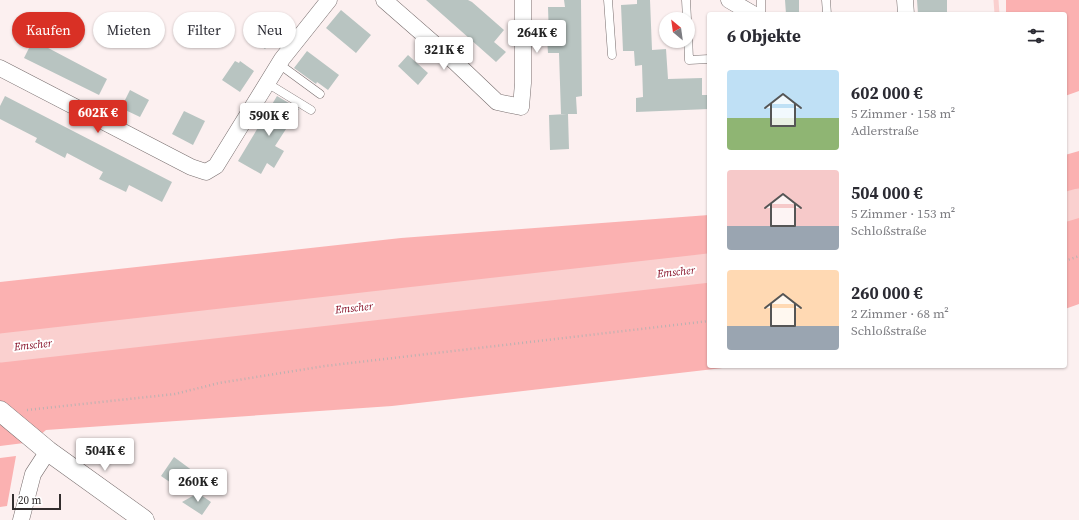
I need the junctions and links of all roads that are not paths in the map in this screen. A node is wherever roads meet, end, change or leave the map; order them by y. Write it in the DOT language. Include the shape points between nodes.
graph roads {
  1 [pos="329,0"];
  2 [pos="384,0"];
  3 [pos="523,0"];
  4 [pos="608,0"];
  5 [pos="686,0"];
  6 [pos="729,0"];
  7 [pos="760,0"];
  8 [pos="826,0"];
  9 [pos="905,0"];
  10 [pos="687,12"];
  11 [pos="750,12"];
  12 [pos="761,12"];
  13 [pos="827,12"];
  14 [pos="906,12"];
  15 [pos="689,48"];
  16 [pos="612,55"];
  17 [pos="707,59"];
  18 [pos="278,64"];
  19 [pos="0,68"];
  20 [pos="267,83"];
  21 [pos="320,94"];
  22 [pos="311,110"];
  23 [pos="3,414"];
  24 [pos="48,450"];
  25 [pos="21,520"];
  26 [pos="144,520"];
  1 -- 18 [label="street"];
  2 -- 3 [label="street" via="497,102 521,107 524,83"];
  4 -- 16 [label="lane"];
  5 -- 10 [label="lane"];
  6 -- 11 [label="street"];
  7 -- 12 [label="lane"];
  8 -- 13 [label="lane"];
  9 -- 14 [label="street"];
  15 -- 17 [label="lane" via="689,60"];
  18 -- 20 [label="street"];
  18 -- 21 [label="lane"];
  19 -- 20 [label="street" via="191,167 206,172 216,166"];
  20 -- 22 [label="lane"];
  23 -- 24 [label="street"];
  24 -- 25 [label="street" via="32,474"];
  24 -- 26 [label="street"];
}
